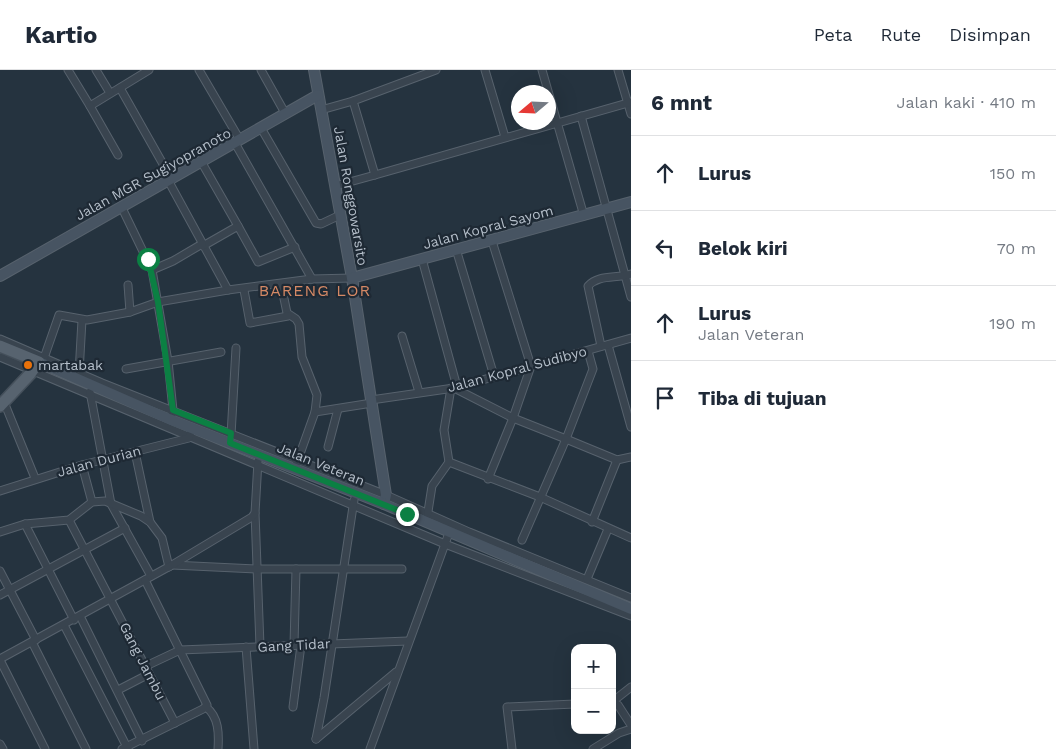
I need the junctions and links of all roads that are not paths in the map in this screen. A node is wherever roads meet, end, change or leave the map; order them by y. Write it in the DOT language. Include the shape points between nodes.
graph roads {
  1 [pos="68,70"];
  2 [pos="96,70"];
  3 [pos="149,70"];
  4 [pos="199,70"];
  5 [pos="260,70"];
  6 [pos="314,70"];
  7 [pos="436,70"];
  8 [pos="485,70"];
  9 [pos="542,70"];
  10 [pos="618,70"];
  11 [pos="139,73"];
  12 [pos="120,88"];
  13 [pos="110,93"];
  14 [pos="318,95"];
  15 [pos="353,101"];
  16 [pos="629,102"];
  17 [pos="90,106"];
  18 [pos="321,110"];
  19 [pos="285,113"];
  20 [pos="631,114"];
  21 [pos="581,116"];
  22 [pos="557,123"];
  23 [pos="261,128"];
  24 [pos="504,137"];
  25 [pos="238,142"];
  26 [pos="118,155"];
  27 [pos="202,163"];
  28 [pos="375,176"];
  29 [pos="170,181"];
  30 [pos="335,186"];
  31 [pos="631,202"];
  32 [pos="122,208"];
  33 [pos="606,210"];
  34 [pos="340,215"];
  35 [pos="584,216"];
  36 [pos="238,226"];
  37 [pos="492,241"];
  38 [pos="202,245"];
  39 [pos="294,246"];
  40 [pos="456,249"];
  41 [pos="422,259"];
  42 [pos="152,270"];
  43 [pos="628,275"];
  44 [pos="0,276"];
  45 [pos="312,278"];
  46 [pos="352,278"];
  47 [pos="281,284"];
  48 [pos="128,285"];
  49 [pos="228,290"];
  50 [pos="244,290"];
  51 [pos="631,297"];
  52 [pos="158,302"];
  53 [pos="130,312"];
  54 [pos="288,316"];
  55 [pos="82,320"];
  56 [pos="402,336"];
  57 [pos="0,338"];
  58 [pos="631,338"];
  59 [pos="0,346"];
  60 [pos="605,346"];
  61 [pos="236,348"];
  62 [pos="588,350"];
  63 [pos="221,352"];
  64 [pos="0,357"];
  65 [pos="168,361"];
  66 [pos="39,363"];
  67 [pos="531,366"];
  68 [pos="126,369"];
  69 [pos="79,373"];
  70 [pos="494,376"];
  71 [pos="92,387"];
  72 [pos="454,387"];
  73 [pos="419,392"];
  74 [pos="372,402"];
  75 [pos="2,404"];
  76 [pos="338,409"];
  77 [pos="315,412"];
  78 [pos="171,414"];
  79 [pos="514,418"];
  80 [pos="631,427"];
  81 [pos="190,433"];
  82 [pos="230,438"];
  83 [pos="566,439"];
  84 [pos="328,446"];
  85 [pos="135,452"];
  86 [pos="631,457"];
  87 [pos="104,460"];
  88 [pos="258,460"];
  89 [pos="617,460"];
  90 [pos="449,462"];
  91 [pos="82,465"];
  92 [pos="296,465"];
  93 [pos="35,478"];
  94 [pos="488,479"];
  95 [pos="0,491"];
  96 [pos="356,494"];
  97 [pos="540,497"];
  98 [pos="385,499"];
  99 [pos="92,502"];
  100 [pos="111,504"];
  101 [pos="353,504"];
  102 [pos="255,513"];
  103 [pos="427,519"];
  104 [pos="69,520"];
  105 [pos="150,522"];
  106 [pos="592,522"];
  107 [pos="25,524"];
  108 [pos="125,528"];
  109 [pos="608,529"];
  110 [pos="0,532"];
  111 [pos="448,533"];
  112 [pos="631,538"];
  113 [pos="445,544"];
  114 [pos="84,550"];
  115 [pos="517,553"];
  116 [pos="170,566"];
  117 [pos="258,569"];
  118 [pos="296,569"];
  119 [pos="342,569"];
  120 [pos="402,569"];
  121 [pos="48,570"];
  122 [pos="0,571"];
  123 [pos="148,578"];
  124 [pos="586,580"];
  125 [pos="10,590"];
  126 [pos="0,595"];
  127 [pos="631,598"];
  128 [pos="111,599"];
  129 [pos="631,608"];
  130 [pos="631,616"];
  131 [pos="77,618"];
  132 [pos="64,625"];
  133 [pos="34,641"];
  134 [pos="408,641"];
  135 [pos="332,642"];
  136 [pos="297,645"];
  137 [pos="260,646"];
  138 [pos="246,647"];
  139 [pos="180,650"];
  140 [pos="0,660"];
  141 [pos="146,666"];
  142 [pos="397,672"];
  143 [pos="149,674"];
  144 [pos="631,687"];
  145 [pos="118,690"];
  146 [pos="616,699"];
  147 [pos="571,704"];
  148 [pos="616,704"];
  149 [pos="293,707"];
  150 [pos="206,708"];
  151 [pos="175,723"];
  152 [pos="631,727"];
  153 [pos="142,741"];
  154 [pos="0,744"];
  155 [pos="125,748"];
  156 [pos="3,749"];
  157 [pos="45,749"];
  158 [pos="86,749"];
  159 [pos="218,749"];
  160 [pos="254,749"];
  161 [pos="370,749"];
  162 [pos="512,749"];
  163 [pos="592,749"];
  1 -- 17 [label="street"];
  2 -- 13 [label="street"];
  3 -- 11 [label="street"];
  4 -- 25 [label="street"];
  5 -- 19 [label="street"];
  6 -- 14 [label="street, Jalan Ronggowarsito"];
  7 -- 15 [label="street"];
  8 -- 24 [label="street"];
  9 -- 22 [label="street"];
  10 -- 16 [label="street"];
  11 -- 12 [label="street"];
  12 -- 13 [label="street"];
  12 -- 29 [label="street"];
  13 -- 17 [label="street"];
  14 -- 18 [label="street, Jalan Ronggowarsito"];
  14 -- 19 [label="street, Jalan MGR Sugiyopranoto"];
  15 -- 18 [label="street"];
  15 -- 28 [label="street"];
  16 -- 20 [label="street"];
  16 -- 21 [label="street"];
  17 -- 26 [label="street"];
  18 -- 30 [label="street, Jalan Ronggowarsito"];
  19 -- 23 [label="street, Jalan MGR Sugiyopranoto"];
  21 -- 22 [label="street"];
  21 -- 33 [label="street"];
  22 -- 24 [label="street"];
  22 -- 35 [label="street"];
  23 -- 25 [label="street, Jalan MGR Sugiyopranoto"];
  23 -- 34 [label="street" via="316,224"];
  24 -- 28 [label="street"];
  25 -- 27 [label="street, Jalan MGR Sugiyopranoto"];
  25 -- 39 [label="street"];
  27 -- 29 [label="street, Jalan MGR Sugiyopranoto"];
  27 -- 36 [label="street"];
  28 -- 30 [label="street"];
  29 -- 32 [label="street, Jalan MGR Sugiyopranoto"];
  29 -- 38 [label="street"];
  30 -- 34 [label="street, Jalan Ronggowarsito"];
  31 -- 33 [label="street, Jalan Kopral Sayom"];
  32 -- 42 [label="street"];
  32 -- 44 [label="street, Jalan MGR Sugiyopranoto"];
  33 -- 35 [label="street, Jalan Kopral Sayom"];
  33 -- 43 [label="street"];
  34 -- 46 [label="street, Jalan Ronggowarsito"];
  35 -- 37 [label="street, Jalan Kopral Sayom"];
  36 -- 38 [label="street"];
  36 -- 39 [label="street" via="258,262"];
  37 -- 40 [label="street, Jalan Kopral Sayom"];
  37 -- 67 [label="street"];
  38 -- 42 [label="street"];
  38 -- 49 [label="street"];
  39 -- 45 [label="street"];
  40 -- 41 [label="street, Jalan Kopral Sayom"];
  40 -- 70 [label="street"];
  41 -- 46 [label="street, Jalan Kopral Sayom"];
  41 -- 72 [label="street"];
  42 -- 52 [label="street"];
  43 -- 51 [label="street"];
  43 -- 60 [label="street" via="605,277 588,286"];
  45 -- 46 [label="street"];
  45 -- 47 [label="street"];
  46 -- 74 [label="street, Jalan Ronggowarsito"];
  47 -- 50 [label="street"];
  47 -- 54 [label="street"];
  48 -- 53 [label="street"];
  49 -- 50 [label="street"];
  49 -- 52 [label="street"];
  50 -- 54 [label="street" via="250,323"];
  52 -- 53 [label="street"];
  52 -- 65 [label="street"];
  53 -- 55 [label="street"];
  54 -- 77 [label="street" via="299,324 302,358 317,395"];
  55 -- 66 [label="street" via="57,316"];
  55 -- 69 [label="street"];
  56 -- 73 [label="street"];
  57 -- 66 [label="street"];
  58 -- 60 [label="street, Jalan Kopral Sudibyo"];
  59 -- 66 [label="main road, Jalan Veteran"];
  60 -- 62 [label="street, Jalan Kopral Sudibyo"];
  60 -- 80 [label="street"];
  61 -- 82 [label="street"];
  62 -- 67 [label="street, Jalan Kopral Sudibyo"];
  62 -- 83 [label="street" via="593,369"];
  63 -- 65 [label="street"];
  64 -- 66 [label="street"];
  65 -- 68 [label="street"];
  65 -- 78 [label="street"];
  66 -- 69 [label="street"];
  66 -- 71 [label="street, Jalan Veteran"];
  66 -- 75 [label="main road"];
  67 -- 70 [label="street, Jalan Kopral Sudibyo"];
  67 -- 79 [label="street"];
  69 -- 71 [label="street"];
  70 -- 72 [label="street, Jalan Kopral Sudibyo"];
  71 -- 78 [label="street, Jalan Veteran"];
  71 -- 81 [label="street"];
  71 -- 87 [label="street"];
  72 -- 73 [label="street, Jalan Kopral Sudibyo"];
  72 -- 79 [label="street"];
  72 -- 90 [label="street" via="444,430"];
  73 -- 74 [label="street, Jalan Kopral Sudibyo"];
  74 -- 76 [label="street, Jalan Kopral Sudibyo"];
  74 -- 98 [label="street, Jalan Ronggowarsito"];
  75 -- 93 [label="street"];
  76 -- 77 [label="street, Jalan Kopral Sudibyo"];
  76 -- 84 [label="street"];
  77 -- 92 [label="street"];
  78 -- 81 [label="street, Jalan Veteran"];
  78 -- 82 [label="street"];
  79 -- 83 [label="street"];
  79 -- 94 [label="street"];
  81 -- 82 [label="street, Jalan Veteran"];
  81 -- 85 [label="street, Jalan Durian"];
  81 -- 88 [label="street"];
  82 -- 88 [label="street, Jalan Veteran"];
  82 -- 92 [label="street"];
  83 -- 89 [label="street"];
  83 -- 97 [label="street"];
  85 -- 87 [label="street, Jalan Durian"];
  85 -- 105 [label="street"];
  86 -- 89 [label="street"];
  87 -- 91 [label="street, Jalan Durian"];
  87 -- 100 [label="street"];
  88 -- 92 [label="street, Jalan Veteran"];
  88 -- 101 [label="street"];
  88 -- 102 [label="street"];
  89 -- 106 [label="street"];
  90 -- 94 [label="street"];
  90 -- 103 [label="street" via="432,486"];
  91 -- 93 [label="street, Jalan Durian"];
  91 -- 99 [label="street"];
  92 -- 96 [label="street, Jalan Veteran"];
  92 -- 98 [label="street"];
  93 -- 95 [label="street, Jalan Durian"];
  94 -- 97 [label="street"];
  96 -- 98 [label="street, Jalan Veteran"];
  96 -- 101 [label="street"];
  97 -- 106 [label="street"];
  97 -- 115 [label="street"];
  98 -- 103 [label="street, Jalan Veteran"];
  99 -- 100 [label="street"];
  99 -- 104 [label="street"];
  100 -- 105 [label="street"];
  100 -- 108 [label="street"];
  101 -- 113 [label="street"];
  101 -- 119 [label="street"];
  102 -- 116 [label="street"];
  102 -- 117 [label="street"];
  103 -- 111 [label="street, Jalan Veteran"];
  103 -- 115 [label="street"];
  104 -- 107 [label="street"];
  104 -- 114 [label="street, Gang Jambu"];
  105 -- 116 [label="street" via="162,538"];
  106 -- 109 [label="street"];
  107 -- 110 [label="street"];
  107 -- 121 [label="street"];
  108 -- 114 [label="street"];
  108 -- 123 [label="street"];
  109 -- 112 [label="street"];
  109 -- 124 [label="street"];
  111 -- 113 [label="street"];
  111 -- 115 [label="street, Jalan Veteran"];
  113 -- 115 [label="street"];
  113 -- 134 [label="street"];
  114 -- 121 [label="street"];
  114 -- 128 [label="street, Gang Jambu"];
  115 -- 124 [label="street"];
  115 -- 129 [label="street, Jalan Veteran"];
  115 -- 130 [label="street"];
  116 -- 117 [label="street"];
  116 -- 123 [label="street"];
  117 -- 118 [label="street"];
  117 -- 137 [label="street"];
  118 -- 119 [label="street"];
  118 -- 136 [label="street"];
  119 -- 120 [label="street"];
  119 -- 135 [label="street"];
  121 -- 125 [label="street"];
  121 -- 131 [label="street"];
  122 -- 125 [label="street"];
  123 -- 128 [label="street"];
  123 -- 139 [label="street"];
  124 -- 127 [label="street"];
  125 -- 126 [label="street"];
  125 -- 133 [label="street"];
  128 -- 131 [label="street"];
  128 -- 141 [label="street, Gang Jambu"];
  131 -- 132 [label="street"];
  131 -- 145 [label="street"];
  132 -- 133 [label="street"];
  132 -- 155 [label="street"];
  133 -- 140 [label="street"];
  133 -- 158 [label="street"];
  134 -- 135 [label="street, Gang Tidar"];
  134 -- 142 [label="street"];
  135 -- 136 [label="street, Gang Tidar"];
  135 -- 142 [label="street" via="316,739"];
  136 -- 137 [label="street, Gang Tidar"];
  136 -- 149 [label="street"];
  137 -- 138 [label="street, Gang Tidar"];
  138 -- 139 [label="street, Gang Tidar"];
  138 -- 160 [label="street"];
  139 -- 141 [label="street"];
  139 -- 150 [label="street"];
  140 -- 157 [label="street"];
  141 -- 143 [label="street, Gang Jambu"];
  142 -- 161 [label="street"];
  143 -- 145 [label="street"];
  143 -- 151 [label="street, Gang Jambu"];
  144 -- 146 [label="street"];
  145 -- 153 [label="street"];
  147 -- 162 [label="street" via="507,707"];
  148 -- 152 [label="street"];
  150 -- 151 [label="street"];
  150 -- 159 [label="street" via="215,720 219,734"];
  151 -- 153 [label="street"];
  152 -- 163 [label="street"];
  153 -- 155 [label="street"];
  154 -- 156 [label="street"];
}
